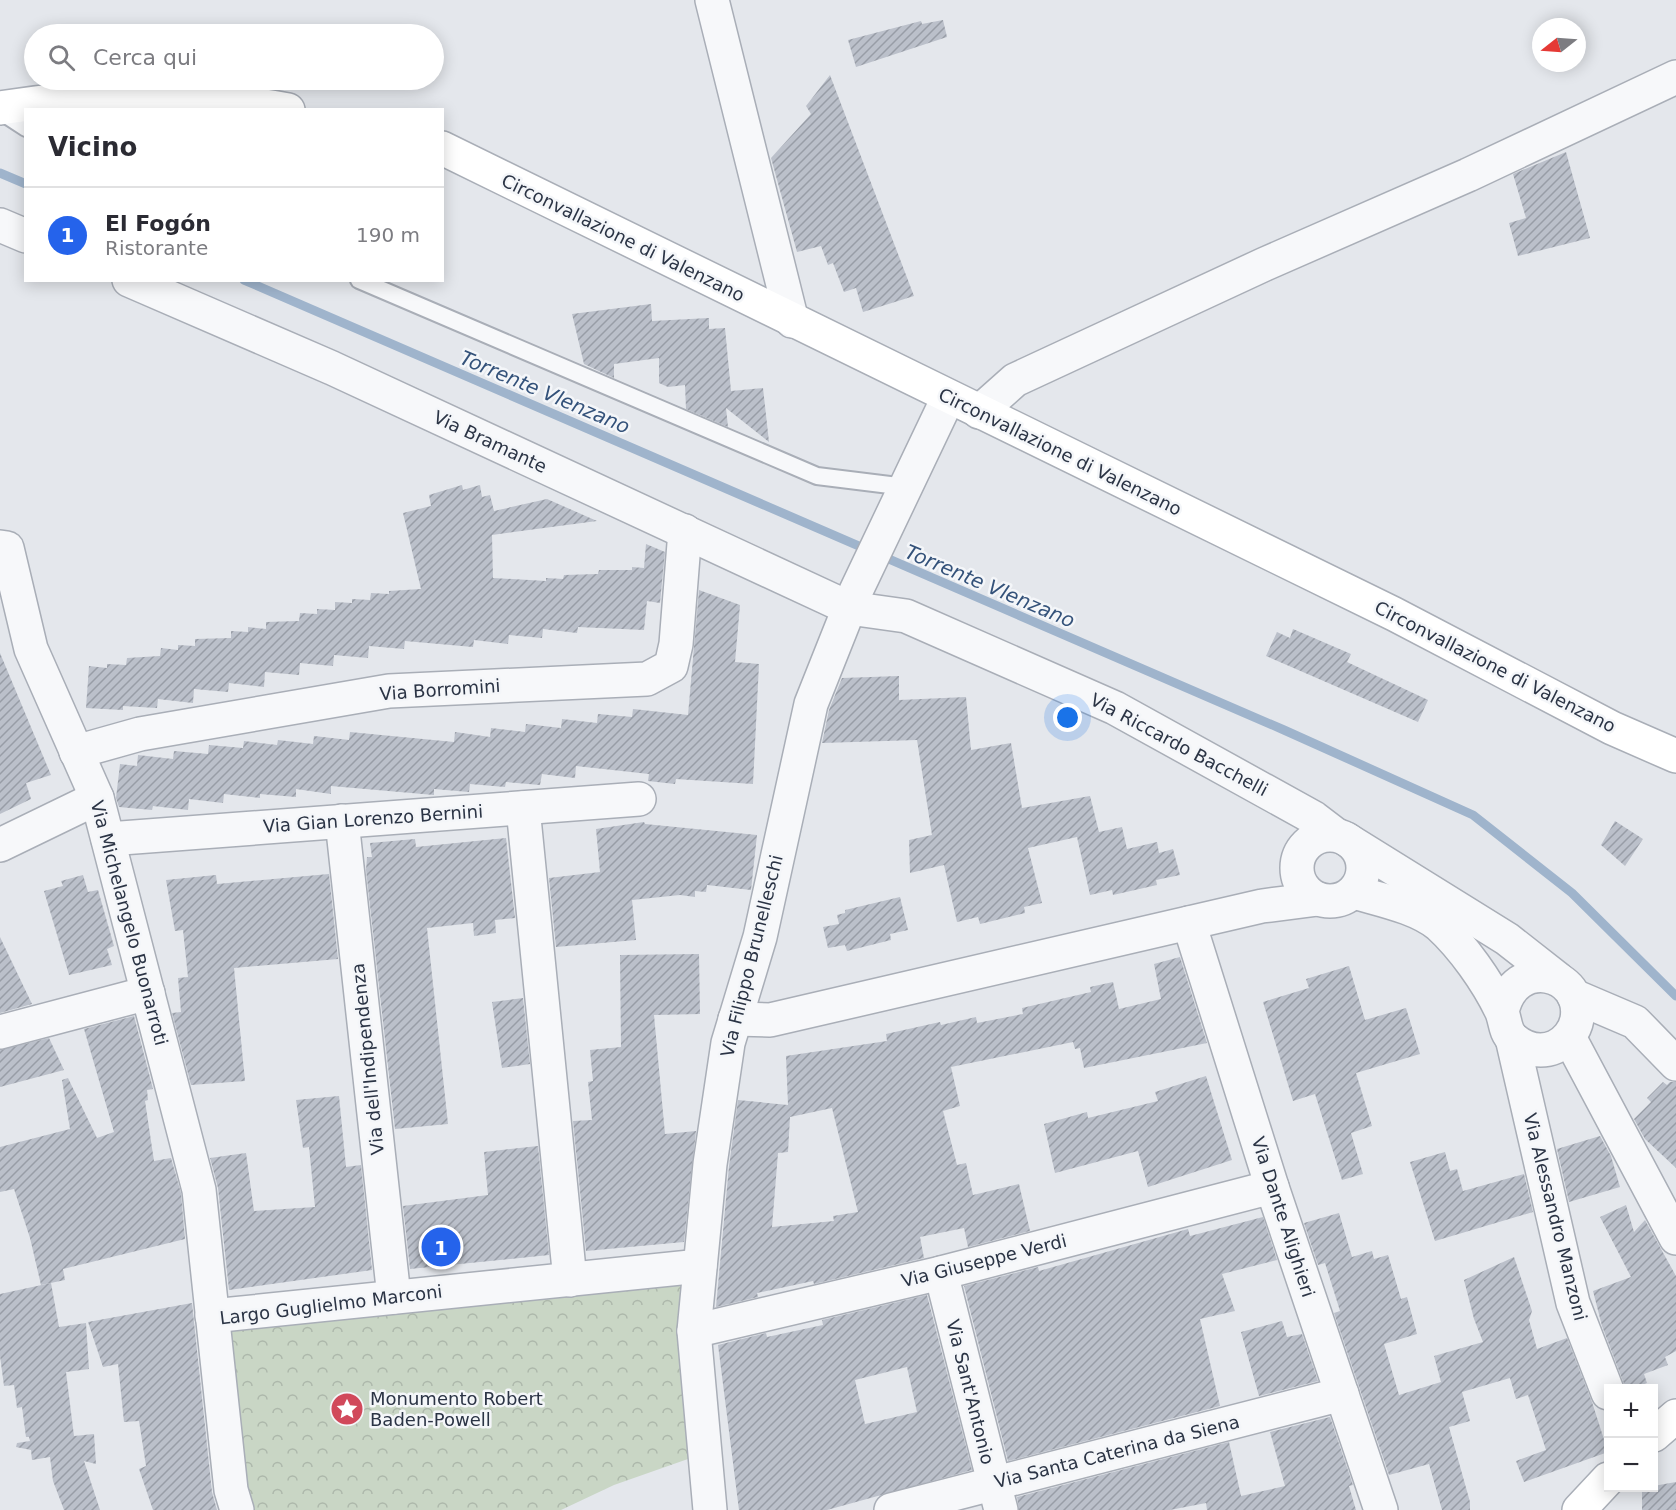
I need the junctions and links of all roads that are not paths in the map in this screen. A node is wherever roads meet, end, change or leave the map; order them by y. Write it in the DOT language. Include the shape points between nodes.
graph roads {
  1 [pos="712,0"];
  2 [pos="1676,77"];
  3 [pos="278,108"];
  4 [pos="0,109"];
  5 [pos="24,127"];
  6 [pos="444,149"];
  7 [pos="0,225"];
  8 [pos="24,235"];
  9 [pos="134,282"];
  10 [pos="364,282"];
  11 [pos="792,321"];
  12 [pos="948,398"];
  13 [pos="979,412"];
  14 [pos="906,487"];
  15 [pos="685,531"];
  16 [pos="0,547"];
  17 [pos="853,599"];
  18 [pos="76,752"];
  19 [pos="1676,756"];
  20 [pos="97,798"];
  21 [pos="639,799"];
  22 [pos="523,808"];
  23 [pos="342,821"];
  24 [pos="1341,837"];
  25 [pos="108,839"];
  26 [pos="0,845"];
  27 [pos="1354,892"];
  28 [pos="1318,899"];
  29 [pos="1189,922"];
  30 [pos="1566,988"];
  31 [pos="148,993"];
  32 [pos="735,1019"];
  33 [pos="1507,1025"];
  34 [pos="0,1032"];
  35 [pos="1569,1036"];
  36 [pos="1676,1064"];
  37 [pos="1272,1187"];
  38 [pos="1676,1238"];
  39 [pos="700,1266"];
  40 [pos="941,1273"];
  41 [pos="570,1280"];
  42 [pos="394,1297"];
  43 [pos="212,1316"];
  44 [pos="694,1331"];
  45 [pos="1604,1384"];
  46 [pos="1342,1394"];
  47 [pos="1676,1416"];
  48 [pos="1658,1431"];
  49 [pos="1604,1483"];
  50 [pos="997,1497"];
  51 [pos="237,1510"];
  52 [pos="710,1510"];
  53 [pos="891,1510"];
  54 [pos="1382,1510"];
  55 [pos="1579,1510"];
  1 -- 11 [label="street"];
  2 -- 13 [label="street" via="1015,380"];
  3 -- 4 [label="main road" via="246,102 111,97"];
  4 -- 5 [label="lane"];
  6 -- 11 [label="main road, Circonvallazione di Valenzano"];
  7 -- 8 [label="street"];
  9 -- 15 [label="street, Via Bramante" via="332,368"];
  10 -- 14 [label="lane" via="817,476"];
  11 -- 12 [label="main road, Circonvallazione di Valenzano"];
  12 -- 13 [label="main road, Circonvallazione di Valenzano"];
  12 -- 14 [label="street, Via Filippo Brunelleschi"];
  13 -- 19 [label="main road, Circonvallazione di Valenzano" via="1394,614 1612,728"];
  14 -- 17 [label="street, Via Filippo Brunelleschi"];
  15 -- 17 [label="street, Via Bramante"];
  15 -- 18 [label="street, Via Borromini" via="671,666 647,679 389,691 140,734"];
  16 -- 18 [label="street, Via Michelangelo Buonarroti" via="7,548 31,649"];
  17 -- 24 [label="street, Via Riccardo Bacchelli" via="906,616 1115,708 1314,818"];
  17 -- 32 [label="street, Via Filippo Brunelleschi" via="811,704 760,937"];
  18 -- 20 [label="street, Via Michelangelo Buonarroti"];
  20 -- 25 [label="street, Via Michelangelo Buonarroti"];
  20 -- 26 [label="street"];
  21 -- 22 [label="street, Via Gian Lorenzo Bernini"];
  22 -- 23 [label="street, Via Gian Lorenzo Bernini"];
  22 -- 41 [label="street"];
  23 -- 25 [label="street, Via Gian Lorenzo Bernini"];
  23 -- 42 [label="street, Via dell'Indipendenza"];
  24 -- 27 [label="street, Via Riccardo Bacchelli" via="1355,846 1363,860 1363,876"];
  24 -- 28 [label="street" via="1318,837 1308,843 1298,859 1299,880"];
  24 -- 30 [label="street, Via Riccardo Bacchelli" via="1506,939"];
  25 -- 31 [label="street, Via Michelangelo Buonarroti"];
  27 -- 28 [label="street" via="1337,901"];
  27 -- 33 [label="street" via="1438,924 1467,958"];
  28 -- 29 [label="street"];
  29 -- 32 [label="street" via="770,1020"];
  29 -- 37 [label="street, Via Dante Alighieri"];
  30 -- 33 [label="street" via="1535,975 1517,983 1505,998"];
  30 -- 35 [label="street" via="1578,1016"];
  30 -- 36 [label="street" via="1635,1022"];
  31 -- 34 [label="street"];
  31 -- 43 [label="street, Via Michelangelo Buonarroti" via="199,1190"];
  32 -- 39 [label="street, Via Filippo Brunelleschi" via="710,1164"];
  33 -- 35 [label="street" via="1528,1048 1541,1051 1560,1045"];
  33 -- 45 [label="street, Via Alessandro Manzoni" via="1573,1303"];
  35 -- 38 [label="street"];
  37 -- 40 [label="street, Via Giuseppe Verdi"];
  37 -- 46 [label="street, Via Dante Alighieri"];
  39 -- 41 [label="street, Largo Guglielmo Marconi"];
  39 -- 44 [label="street, Via Filippo Brunelleschi"];
  40 -- 44 [label="street, Via Giuseppe Verdi"];
  40 -- 50 [label="street, Via Sant'Antonio"];
  41 -- 42 [label="street, Largo Guglielmo Marconi"];
  42 -- 43 [label="street, Largo Guglielmo Marconi"];
  43 -- 51 [label="street, Largo Guglielmo Marconi" via="231,1490"];
  44 -- 52 [label="street, Via Filippo Brunelleschi"];
  46 -- 50 [label="street, Via Santa Caterina da Siena"];
  46 -- 54 [label="street, Via Dante Alighieri"];
  47 -- 48 [label="main road"];
  49 -- 55 [label="main road"];
  50 -- 53 [label="street, Via Santa Caterina da Siena"];
}
